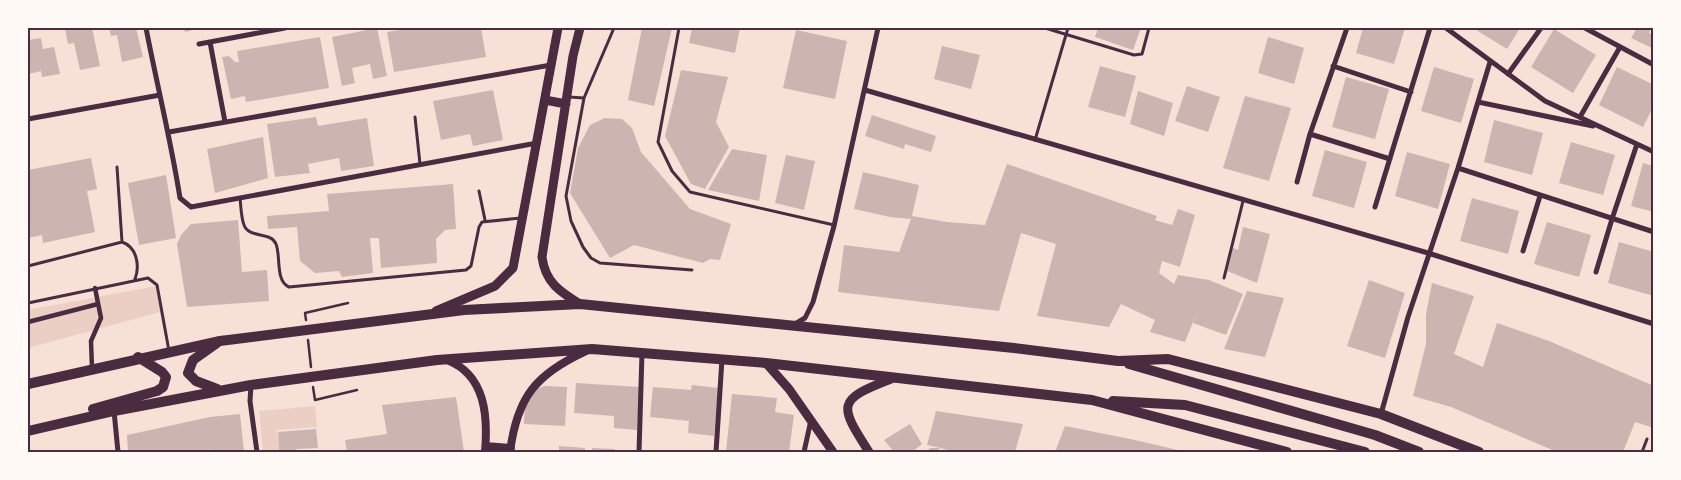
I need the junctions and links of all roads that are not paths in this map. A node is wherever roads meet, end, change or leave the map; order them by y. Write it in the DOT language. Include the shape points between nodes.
graph roads {
  1 [pos="146,28"];
  2 [pos="285,28"];
  3 [pos="551,28"];
  4 [pos="558,28"];
  5 [pos="580,28"];
  6 [pos="614,28"];
  7 [pos="679,28"];
  8 [pos="878,28"];
  9 [pos="1046,28"];
  10 [pos="1068,28"];
  11 [pos="1149,28"];
  12 [pos="1347,28"];
  13 [pos="1430,28"];
  14 [pos="1447,28"];
  15 [pos="1541,28"];
  16 [pos="1584,28"];
  17 [pos="1066,35"];
  18 [pos="556,39"];
  19 [pos="210,42"];
  20 [pos="199,44"];
  21 [pos="1620,47"];
  22 [pos="1490,62"];
  23 [pos="551,65"];
  24 [pos="1333,66"];
  25 [pos="1654,66"];
  26 [pos="1508,74"];
  27 [pos="865,90"];
  28 [pos="1411,92"];
  29 [pos="160,95"];
  30 [pos="584,98"];
  31 [pos="545,100"];
  32 [pos="567,101"];
  33 [pos="1478,102"];
  34 [pos="415,117"];
  35 [pos="1580,117"];
  36 [pos="28,119"];
  37 [pos="225,122"];
  38 [pos="1601,127"];
  39 [pos="170,132"];
  40 [pos="1310,134"];
  41 [pos="1035,140"];
  42 [pos="537,143"];
  43 [pos="1637,144"];
  44 [pos="1653,149"];
  45 [pos="1390,159"];
  46 [pos="420,164"];
  47 [pos="117,167"];
  48 [pos="1458,168"];
  49 [pos="1297,182"];
  50 [pos="479,191"];
  51 [pos="1540,196"];
  52 [pos="240,198"];
  53 [pos="1243,201"];
  54 [pos="1375,207"];
  55 [pos="524,218"];
  56 [pos="1612,219"];
  57 [pos="485,220"];
  58 [pos="834,226"];
  59 [pos="1654,232"];
  60 [pos="122,242"];
  61 [pos="1523,251"];
  62 [pos="1428,253"];
  63 [pos="28,266"];
  64 [pos="692,270"];
  65 [pos="1596,272"];
  66 [pos="1224,278"];
  67 [pos="135,279"];
  68 [pos="95,288"];
  69 [pos="28,303"];
  70 [pos="98,304"];
  71 [pos="580,304"];
  72 [pos="427,315"];
  73 [pos="28,322"];
  74 [pos="1654,324"];
  75 [pos="787,325"];
  76 [pos="220,341"];
  77 [pos="592,349"];
  78 [pos="169,351"];
  79 [pos="642,353"];
  80 [pos="138,357"];
  81 [pos="722,359"];
  82 [pos="445,360"];
  83 [pos="1118,361"];
  84 [pos="766,363"];
  85 [pos="92,368"];
  86 [pos="891,379"];
  87 [pos="28,384"];
  88 [pos="250,385"];
  89 [pos="221,390"];
  90 [pos="1092,400"];
  91 [pos="114,411"];
  92 [pos="1381,414"];
  93 [pos="811,419"];
  94 [pos="40,427"];
  95 [pos="28,431"];
  96 [pos="1647,439"];
  97 [pos="485,449"];
  98 [pos="511,450"];
  99 [pos="118,452"];
  100 [pos="257,452"];
  101 [pos="639,452"];
  102 [pos="716,452"];
  103 [pos="804,452"];
  104 [pos="833,452"];
  105 [pos="869,452"];
  106 [pos="1287,452"];
  107 [pos="1365,452"];
  108 [pos="1419,452"];
  109 [pos="1479,452"];
  110 [pos="1642,452"];
  1 -- 29 [label="street"];
  2 -- 19 [label="street"];
  3 -- 18 [label="street"];
  4 -- 18 [label="main road"];
  5 -- 32 [label="main road"];
  6 -- 30 [label="lane"];
  7 -- 58 [label="lane" via="658,142 672,171 690,192"];
  8 -- 27 [label="street"];
  9 -- 17 [label="lane"];
  10 -- 17 [label="lane"];
  11 -- 17 [label="lane" via="1142,54 1134,55"];
  12 -- 24 [label="street"];
  13 -- 28 [label="street"];
  14 -- 22 [label="street"];
  15 -- 26 [label="street"];
  16 -- 21 [label="street"];
  17 -- 41 [label="lane"];
  18 -- 23 [label="main road"];
  19 -- 20 [label="street"];
  19 -- 37 [label="street"];
  21 -- 25 [label="street"];
  21 -- 35 [label="street"];
  22 -- 26 [label="street"];
  22 -- 33 [label="street"];
  23 -- 31 [label="main road"];
  23 -- 37 [label="street"];
  24 -- 28 [label="street"];
  24 -- 40 [label="street"];
  26 -- 35 [label="street" via="1545,101"];
  27 -- 41 [label="street"];
  27 -- 58 [label="street"];
  28 -- 45 [label="street"];
  29 -- 36 [label="street"];
  29 -- 39 [label="street"];
  30 -- 32 [label="lane"];
  30 -- 64 [label="lane" via="566,196 571,221 583,247 591,258 600,263"];
  31 -- 32 [label="main road"];
  31 -- 42 [label="main road"];
  32 -- 71 [label="main road" via="542,257 546,275 554,286"];
  33 -- 38 [label="street"];
  33 -- 48 [label="street"];
  34 -- 46 [label="lane"];
  35 -- 38 [label="street"];
  37 -- 39 [label="street"];
  38 -- 43 [label="street"];
  39 -- 52 [label="street" via="180,198 191,207"];
  40 -- 45 [label="street"];
  40 -- 49 [label="street"];
  41 -- 53 [label="street"];
  42 -- 46 [label="street"];
  42 -- 55 [label="main road"];
  43 -- 44 [label="street"];
  43 -- 56 [label="street"];
  45 -- 54 [label="street"];
  46 -- 52 [label="street"];
  47 -- 60 [label="lane"];
  48 -- 51 [label="street"];
  48 -- 62 [label="street"];
  50 -- 57 [label="lane"];
  51 -- 56 [label="street"];
  51 -- 61 [label="street"];
  52 -- 57 [label="lane" via="244,225 251,233 272,239 276,244 282,281 289,287 467,270 471,266 479,225"];
  53 -- 62 [label="street"];
  53 -- 66 [label="lane"];
  55 -- 57 [label="lane"];
  55 -- 72 [label="main road" via="513,268 507,276 491,289"];
  56 -- 59 [label="street"];
  56 -- 65 [label="street"];
  58 -- 75 [label="street" via="813,302 805,318"];
  60 -- 63 [label="lane"];
  60 -- 67 [label="lane" via="134,251 138,265"];
  62 -- 74 [label="street"];
  62 -- 92 [label="street"];
  67 -- 68 [label="lane"];
  67 -- 78 [label="lane" via="148,278 156,285"];
  68 -- 69 [label="lane"];
  68 -- 70 [label="street"];
  70 -- 73 [label="street"];
  70 -- 85 [label="street" via="101,318 91,341"];
  71 -- 72 [label="highway"];
  71 -- 75 [label="highway"];
  72 -- 76 [label="highway"];
  75 -- 83 [label="highway"];
  76 -- 78 [label="highway"];
  76 -- 89 [label="highway" via="193,360 188,372 196,381"];
  77 -- 79 [label="highway"];
  77 -- 82 [label="highway"];
  77 -- 98 [label="street" via="549,372 526,395 513,427"];
  78 -- 80 [label="highway"];
  79 -- 81 [label="highway"];
  79 -- 101 [label="street"];
  80 -- 85 [label="highway"];
  80 -- 94 [label="highway" via="166,376 163,387"];
  81 -- 84 [label="highway"];
  81 -- 102 [label="street"];
  82 -- 88 [label="highway"];
  82 -- 97 [label="street" via="468,373 480,392 485,406"];
  83 -- 92 [label="highway" via="1168,359"];
  83 -- 108 [label="highway" via="1375,435"];
  84 -- 86 [label="highway"];
  84 -- 93 [label="main road"];
  85 -- 87 [label="highway"];
  86 -- 90 [label="highway"];
  86 -- 105 [label="main road" via="859,392 849,403 850,423"];
  88 -- 89 [label="highway"];
  88 -- 100 [label="street"];
  89 -- 91 [label="highway"];
  90 -- 106 [label="highway"];
  90 -- 107 [label="highway" via="1185,405"];
  91 -- 94 [label="highway"];
  91 -- 99 [label="street"];
  92 -- 109 [label="highway"];
  93 -- 103 [label="street"];
  93 -- 104 [label="main road"];
  94 -- 95 [label="highway"];
  96 -- 110 [label="lane"];
  97 -- 98 [label="street"];
}
